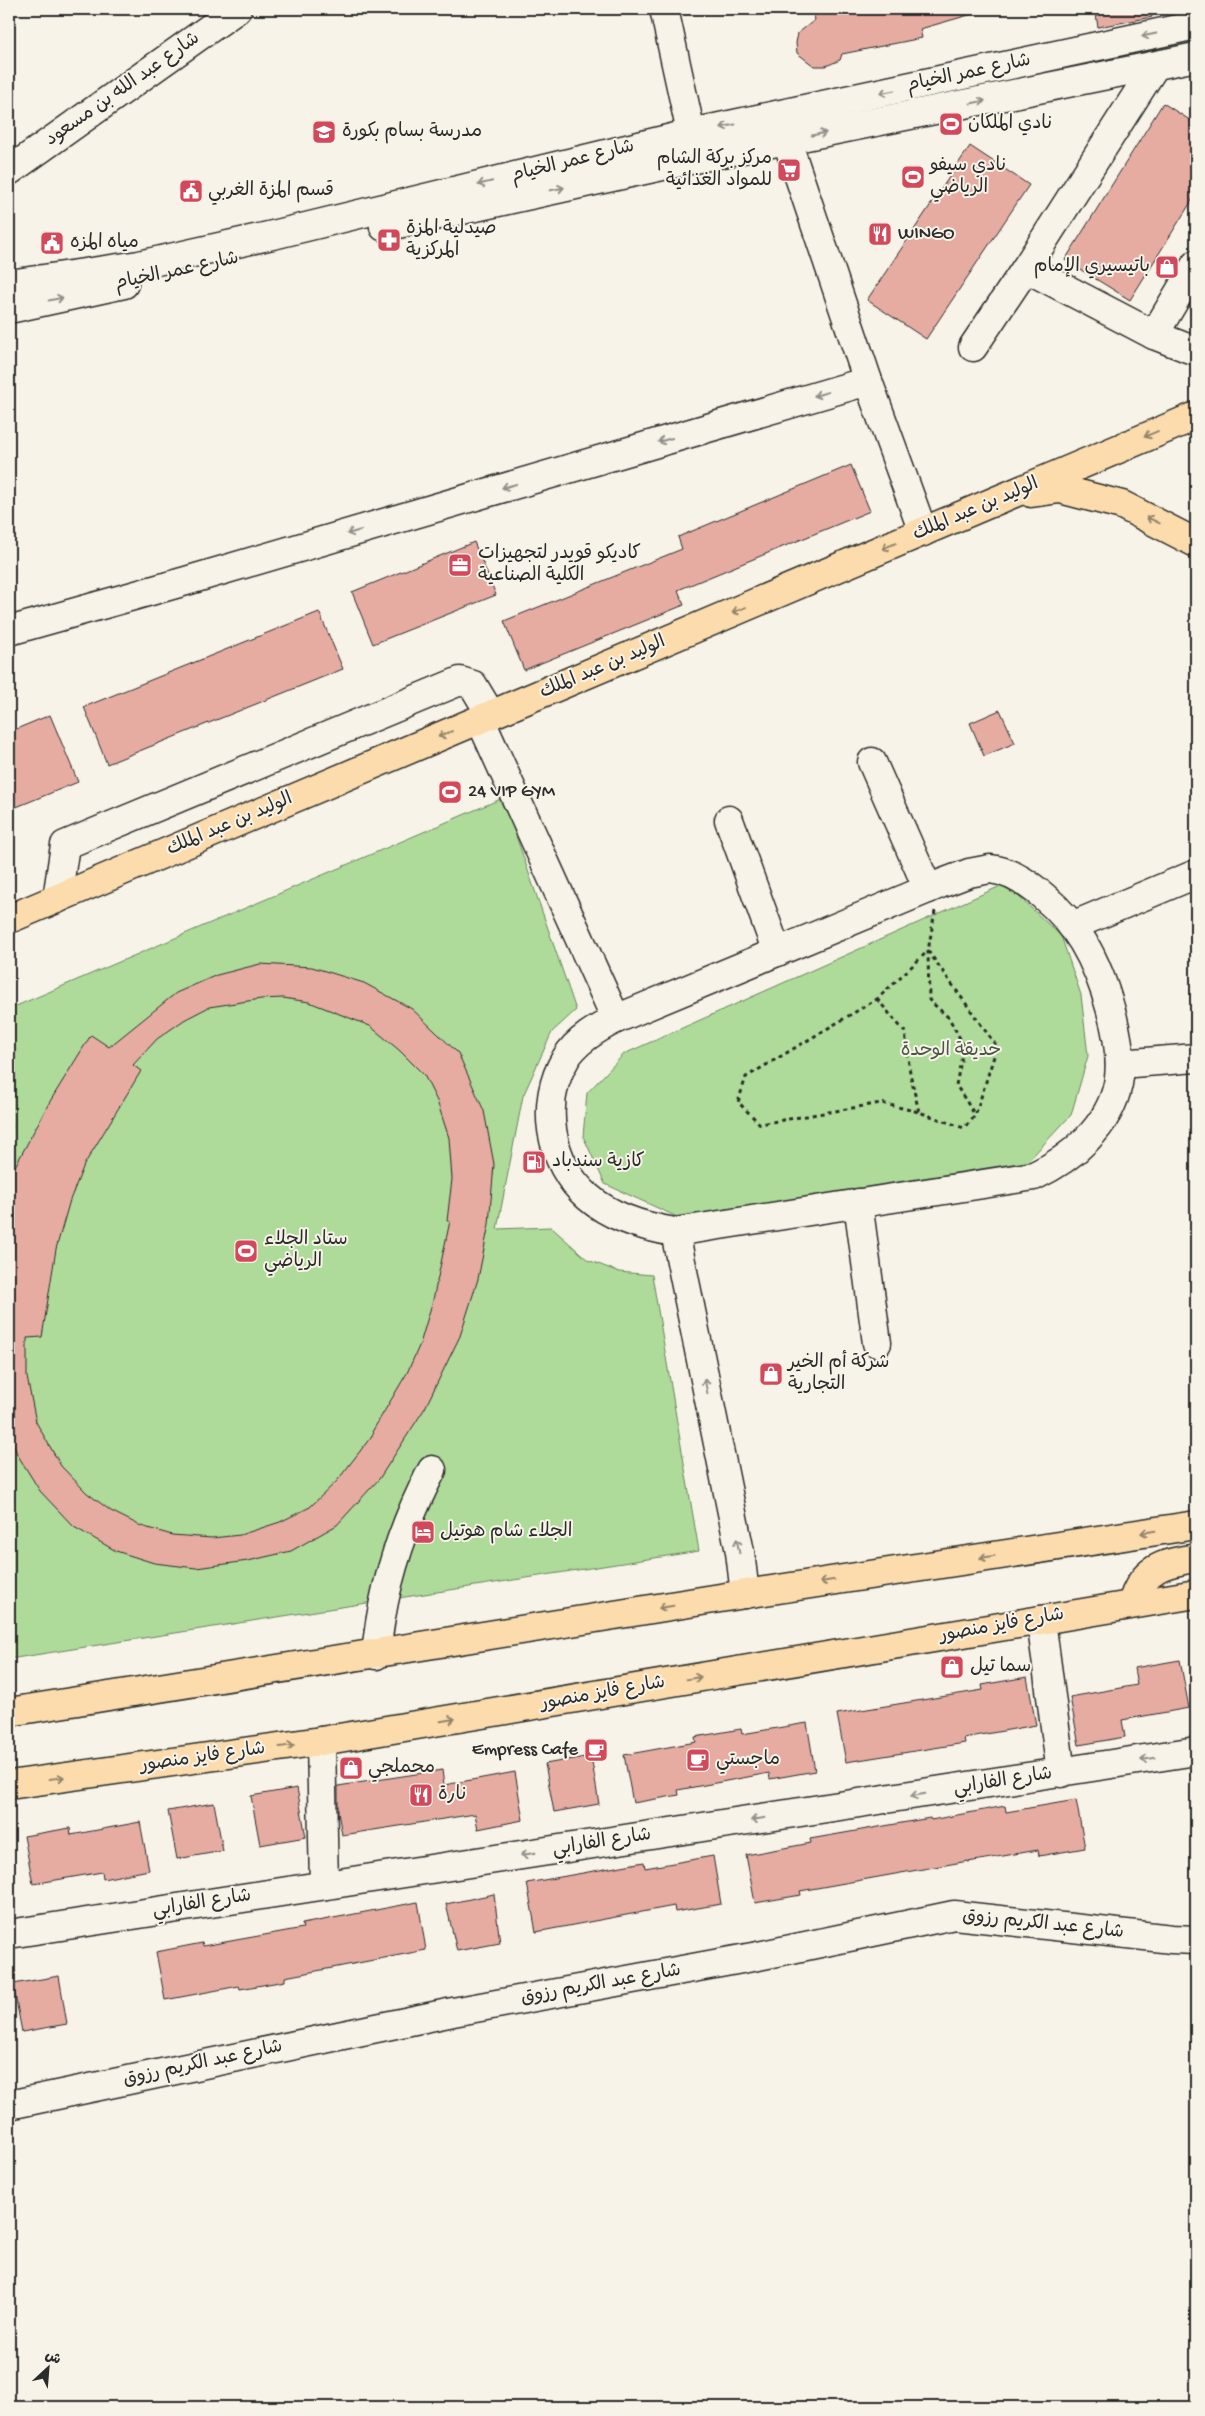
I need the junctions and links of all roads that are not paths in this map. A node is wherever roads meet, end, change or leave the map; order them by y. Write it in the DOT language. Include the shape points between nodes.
graph roads {
  1 [pos="237,9"];
  2 [pos="664,9"];
  3 [pos="1196,25"];
  4 [pos="1196,57"];
  5 [pos="1154,66"];
  6 [pos="784,128"];
  7 [pos="694,146"];
  8 [pos="9,171"];
  9 [pos="1196,264"];
  10 [pos="1026,268"];
  11 [pos="9,284"];
  12 [pos="9,309"];
  13 [pos="1154,335"];
  14 [pos="973,347"];
  15 [pos="1196,350"];
  16 [pos="868,380"];
  17 [pos="1196,416"];
  18 [pos="1010,495"];
  19 [pos="923,532"];
  20 [pos="1196,543"];
  21 [pos="9,631"];
  22 [pos="486,717"];
  23 [pos="872,762"];
  24 [pos="729,820"];
  25 [pos="1196,874"];
  26 [pos="934,886"];
  27 [pos="57,899"];
  28 [pos="9,919"];
  29 [pos="1072,926"];
  30 [pos="777,952"];
  31 [pos="616,1019"];
  32 [pos="1196,1058"];
  33 [pos="1120,1064"];
  34 [pos="858,1203"];
  35 [pos="675,1232"];
  36 [pos="877,1343"];
  37 [pos="432,1470"];
  38 [pos="1196,1525"];
  39 [pos="1196,1558"];
  40 [pos="745,1594"];
  41 [pos="1196,1594"];
  42 [pos="1132,1604"];
  43 [pos="1041,1620"];
  44 [pos="376,1655"];
  45 [pos="9,1712"];
  46 [pos="321,1741"];
  47 [pos="1196,1751"];
  48 [pos="1061,1773"];
  49 [pos="9,1785"];
  50 [pos="324,1884"];
  51 [pos="9,1934"];
  52 [pos="1196,1940"];
  53 [pos="9,2105"];
  1 -- 8 [label="street, شارع عبد الله بن مسعود"];
  2 -- 7 [label="street"];
  3 -- 6 [label="street, شارع عمر الخيام, one-way"];
  4 -- 5 [label="street, شارع عمر الخيام"];
  6 -- 5 [label="street, شارع عمر الخيام, one-way"];
  5 -- 10 [label="street"];
  6 -- 7 [label="street, شارع عمر الخيام"];
  6 -- 16 [label="street"];
  7 -- 11 [label="street, شارع عمر الخيام, one-way" via="139,265"];
  12 -- 7 [label="street, شارع عمر الخيام, one-way"];
  9 -- 13 [label="street"];
  10 -- 13 [label="street"];
  10 -- 14 [label="street"];
  13 -- 15 [label="street"];
  16 -- 19 [label="street"];
  16 -- 21 [label="street, one-way"];
  17 -- 18 [label="main road, الوليد بن عبد الملك, one-way"];
  18 -- 19 [label="main road, الوليد بن عبد الملك"];
  20 -- 18 [label="main road, one-way" via="1122,505 1060,489"];
  19 -- 22 [label="main road, الوليد بن عبد الملك, one-way"];
  22 -- 27 [label="main road, الوليد بن عبد الملك, one-way"];
  22 -- 27 [label="street" via="473,685 460,680 65,846"];
  22 -- 31 [label="street"];
  23 -- 26 [label="street"];
  24 -- 30 [label="street"];
  25 -- 29 [label="street"];
  26 -- 29 [label="street" via="979,870 1000,870 1026,884"];
  26 -- 30 [label="street"];
  27 -- 28 [label="main road, الوليد بن عبد الملك"];
  29 -- 33 [label="street" via="1083,941 1098,976 1114,1026"];
  30 -- 31 [label="street"];
  31 -- 35 [label="street" via="589,1034 566,1057 556,1077 551,1098 554,1142 569,1175 588,1197 622,1218"];
  32 -- 33 [label="street"];
  33 -- 34 [label="street" via="1114,1098 1101,1122 1077,1150 1049,1169 1034,1176"];
  34 -- 35 [label="street"];
  34 -- 36 [label="street"];
  40 -- 35 [label="street, one-way" via="740,1552"];
  37 -- 44 [label="street" via="396,1550 382,1604"];
  38 -- 40 [label="main road, one-way"];
  39 -- 42 [label="main road" via="1171,1562 1153,1570 1139,1585"];
  40 -- 44 [label="main road, one-way"];
  41 -- 42 [label="main road, شارع فايز منصور"];
  42 -- 43 [label="main road, شارع فايز منصور"];
  46 -- 43 [label="main road, شارع فايز منصور, one-way"];
  43 -- 48 [label="street"];
  44 -- 45 [label="main road"];
  49 -- 46 [label="main road, شارع فايز منصور, one-way"];
  46 -- 50 [label="street"];
  47 -- 48 [label="street, شارع الفارابي, one-way"];
  48 -- 50 [label="street, شارع الفارابي, one-way"];
  50 -- 51 [label="street, شارع الفارابي"];
  52 -- 53 [label="street, شارع عبد الكريم رزوق" via="954,1915 758,1956 453,2012"];
}
